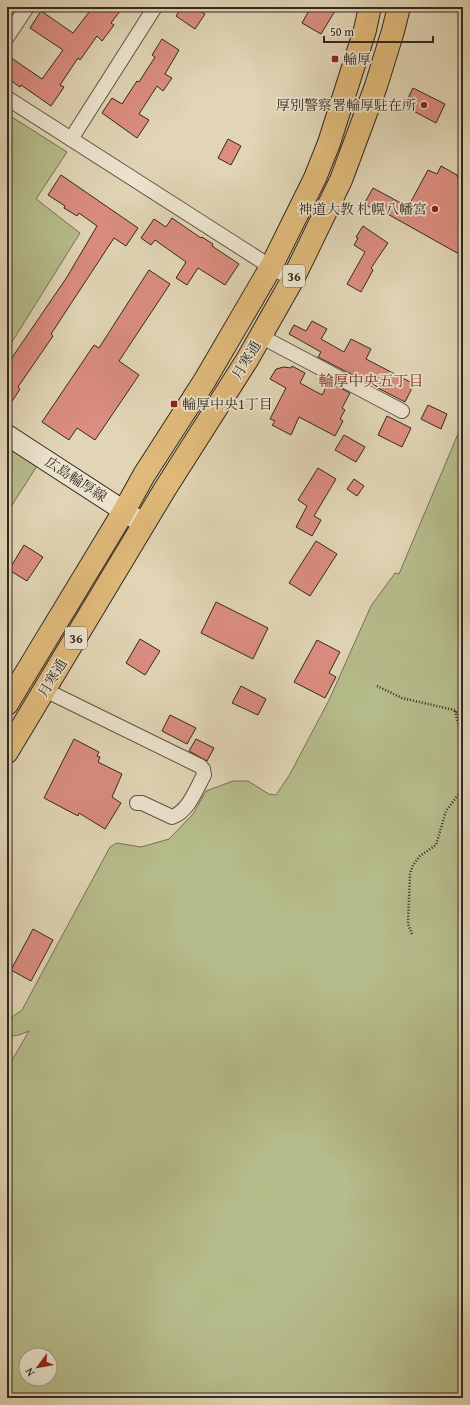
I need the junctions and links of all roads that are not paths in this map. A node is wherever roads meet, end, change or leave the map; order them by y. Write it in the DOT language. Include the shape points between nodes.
graph roads {
  1 [pos="27,7"];
  2 [pos="155,7"];
  3 [pos="370,7"];
  4 [pos="399,7"];
  5 [pos="7,37"];
  6 [pos="351,76"];
  7 [pos="376,86"];
  8 [pos="7,98"];
  9 [pos="71,138"];
  10 [pos="271,267"];
  11 [pos="293,279"];
  12 [pos="260,336"];
  13 [pos="402,412"];
  14 [pos="7,435"];
  15 [pos="124,511"];
  16 [pos="144,524"];
  17 [pos="45,690"];
  18 [pos="7,704"];
  19 [pos="7,752"];
  20 [pos="137,803"];
  1 -- 5 [label="street"];
  2 -- 9 [label="street"];
  3 -- 6 [label="highway, 月寒通 / 36"];
  4 -- 7 [label="highway, 月寒通 / 36"];
  6 -- 7 [label="highway"];
  6 -- 10 [label="highway, 月寒通 / 36" via="315,178"];
  7 -- 11 [label="highway, 月寒通 / 36" via="341,180"];
  8 -- 9 [label="street"];
  9 -- 10 [label="street"];
  10 -- 11 [label="street"];
  10 -- 15 [label="highway, 月寒通 / 36"];
  11 -- 12 [label="highway, 月寒通 / 36"];
  12 -- 13 [label="street"];
  12 -- 16 [label="highway, 月寒通 / 36"];
  14 -- 15 [label="street, 広島輪厚線"];
  15 -- 16 [label="street, 広島輪厚線"];
  15 -- 18 [label="highway, 月寒通 / 36"];
  16 -- 17 [label="highway, 月寒通 / 36"];
  17 -- 19 [label="highway, 月寒通 / 36"];
  17 -- 20 [label="street" via="204,770 204,775 184,810 178,814 172,816"];
}
